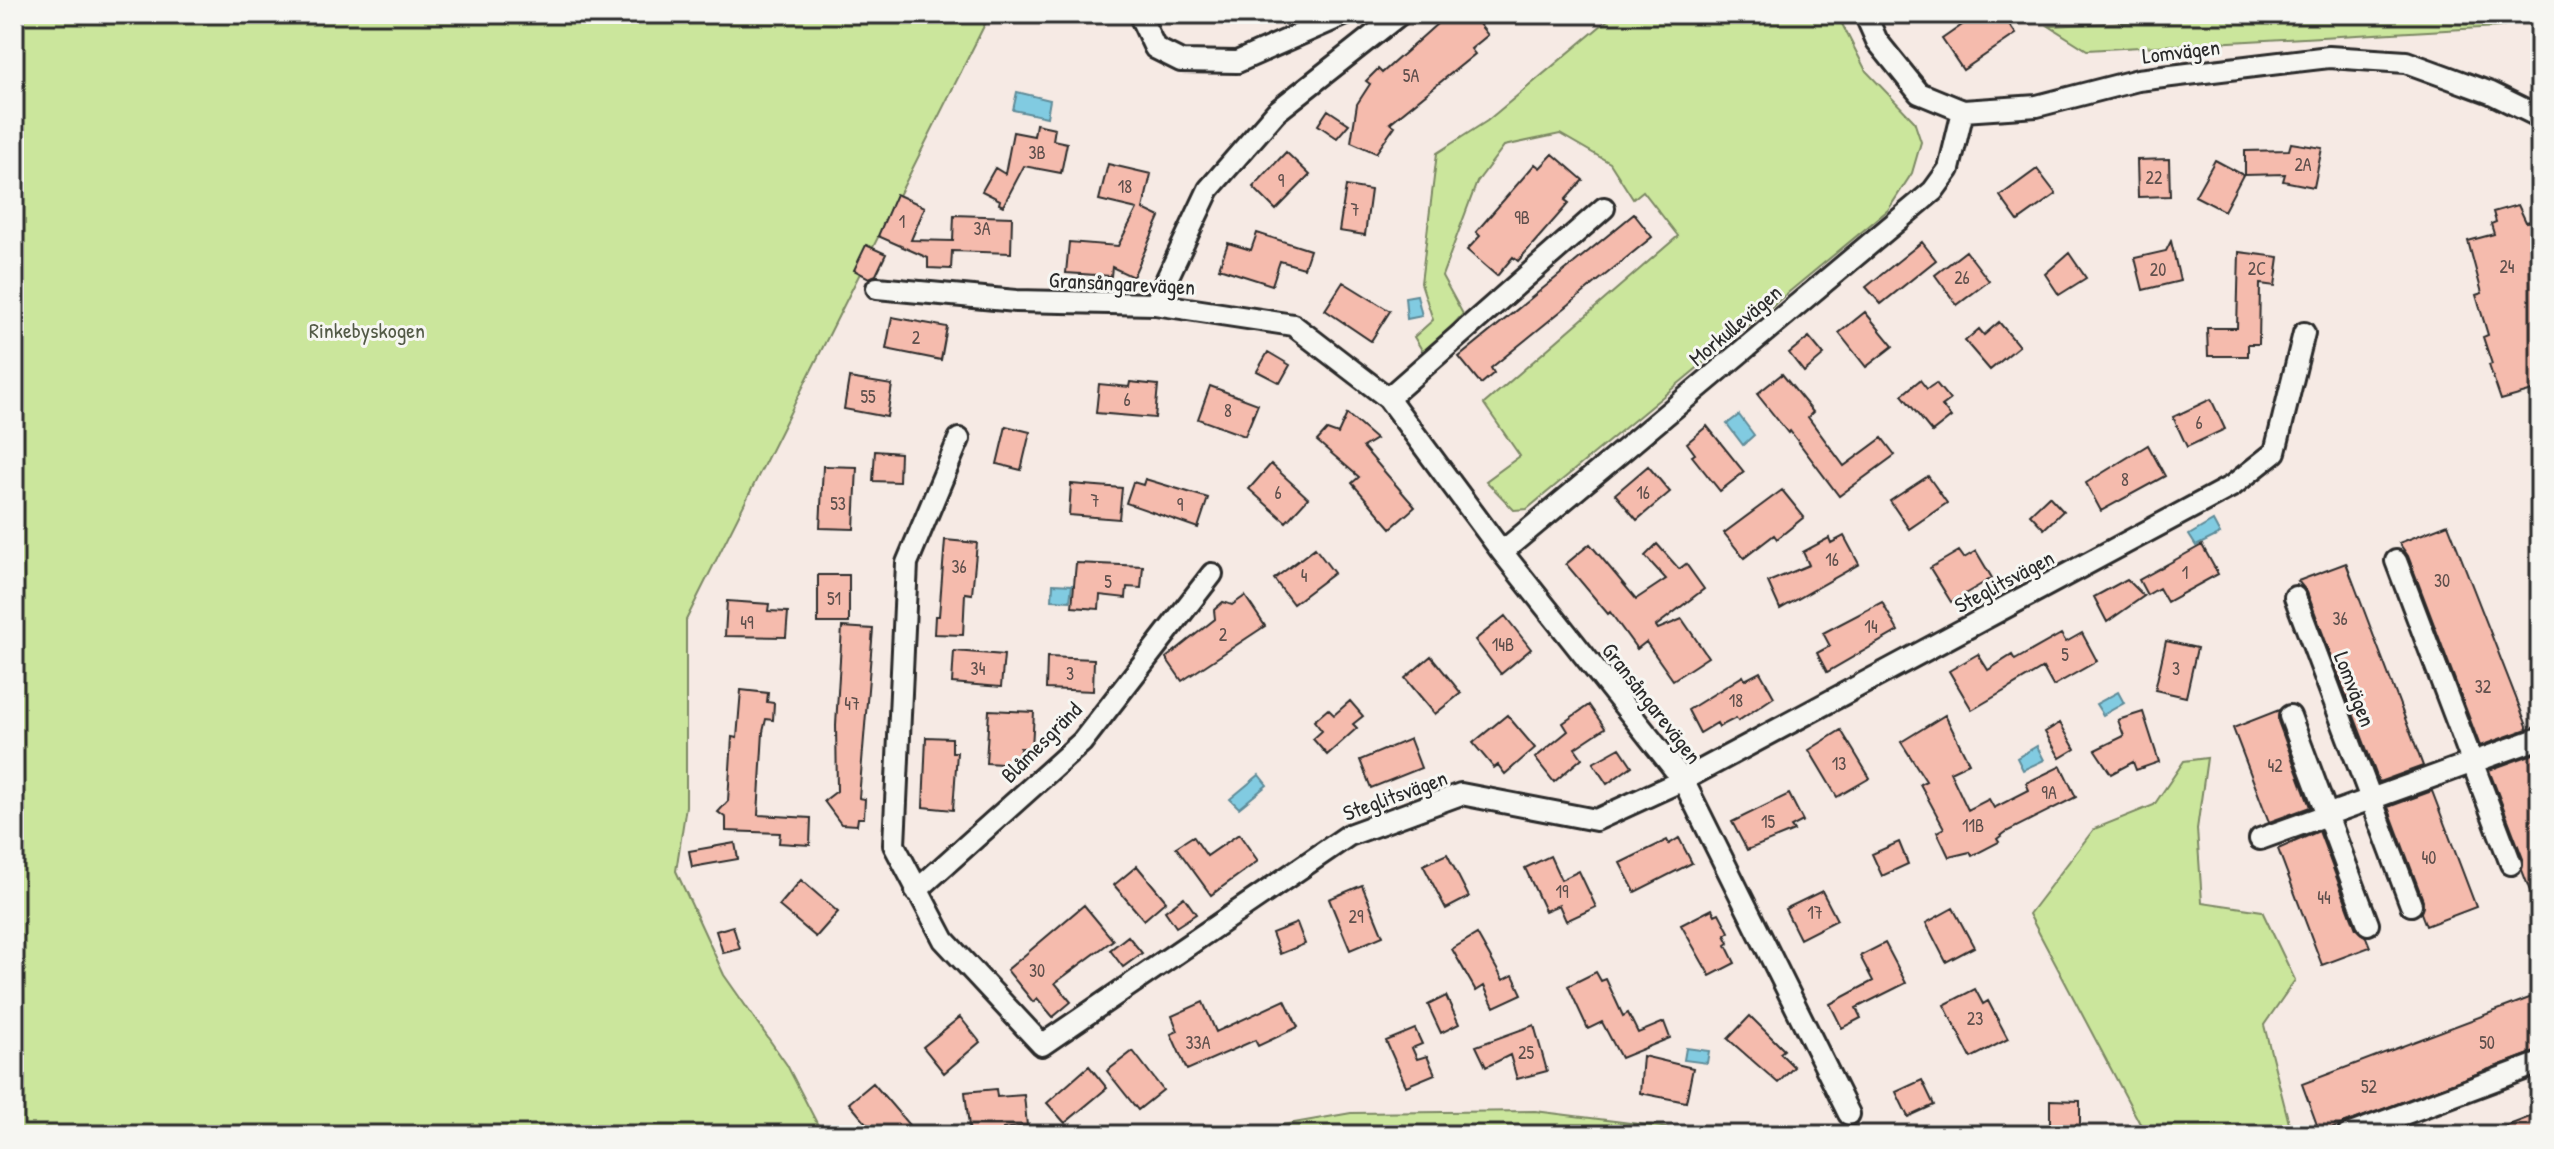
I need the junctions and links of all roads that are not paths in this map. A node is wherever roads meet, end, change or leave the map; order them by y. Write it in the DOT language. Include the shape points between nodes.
graph roads {
  1 [pos="1139,14"];
  2 [pos="1346,14"];
  3 [pos="1400,14"];
  4 [pos="1865,14"];
  5 [pos="1963,111"];
  6 [pos="2540,117"];
  7 [pos="1604,208"];
  8 [pos="877,288"];
  9 [pos="1155,304"];
  10 [pos="2304,333"];
  11 [pos="1388,398"];
  12 [pos="959,439"];
  13 [pos="1502,552"];
  14 [pos="2396,561"];
  15 [pos="1212,574"];
  16 [pos="2295,597"];
  17 [pos="2290,716"];
  18 [pos="2540,738"];
  19 [pos="2473,760"];
  20 [pos="1683,780"];
  21 [pos="2371,798"];
  22 [pos="2326,815"];
  23 [pos="2260,839"];
  24 [pos="2511,864"];
  25 [pos="916,891"];
  26 [pos="2411,905"];
  27 [pos="2368,924"];
  28 [pos="2540,1063"];
  29 [pos="1849,1114"];
  30 [pos="2348,1135"];
  1 -- 2 [label="street" via="1155,48 1181,61 1237,62"];
  3 -- 9 [label="street" via="1276,112 1209,189"];
  4 -- 5 [label="street, Lomvägen" via="1877,41 1919,93"];
  5 -- 6 [label="street, Lomvägen" via="2037,106 2138,80 2329,57 2406,62"];
  5 -- 13 [label="street, Morkullevägen" via="1949,169 1933,191"];
  7 -- 11 [label="street"];
  8 -- 9 [label="street, Gransångarevägen" via="1016,301"];
  9 -- 11 [label="street, Gransångarevägen" via="1293,325"];
  10 -- 20 [label="street, Steglitsvägen" via="2275,452 2232,486"];
  11 -- 13 [label="street, Gransångarevägen"];
  12 -- 25 [label="street, Steglitsvägen" via="907,563 894,845"];
  13 -- 20 [label="street, Gransångarevägen"];
  14 -- 19 [label="street"];
  15 -- 25 [label="street, Blåmesgränd" via="1082,742"];
  16 -- 21 [label="street, Lomvägen"];
  17 -- 22 [label="street"];
  18 -- 19 [label="street"];
  19 -- 21 [label="street"];
  19 -- 24 [label="street"];
  20 -- 25 [label="street, Steglitsvägen" via="1596,820 1461,794 1349,835 1042,1045 944,940"];
  20 -- 29 [label="street, Gransångarevägen"];
  21 -- 22 [label="street"];
  21 -- 26 [label="street, Lomvägen"];
  22 -- 23 [label="street"];
  22 -- 27 [label="street"];
  28 -- 30 [label="street"];
}
